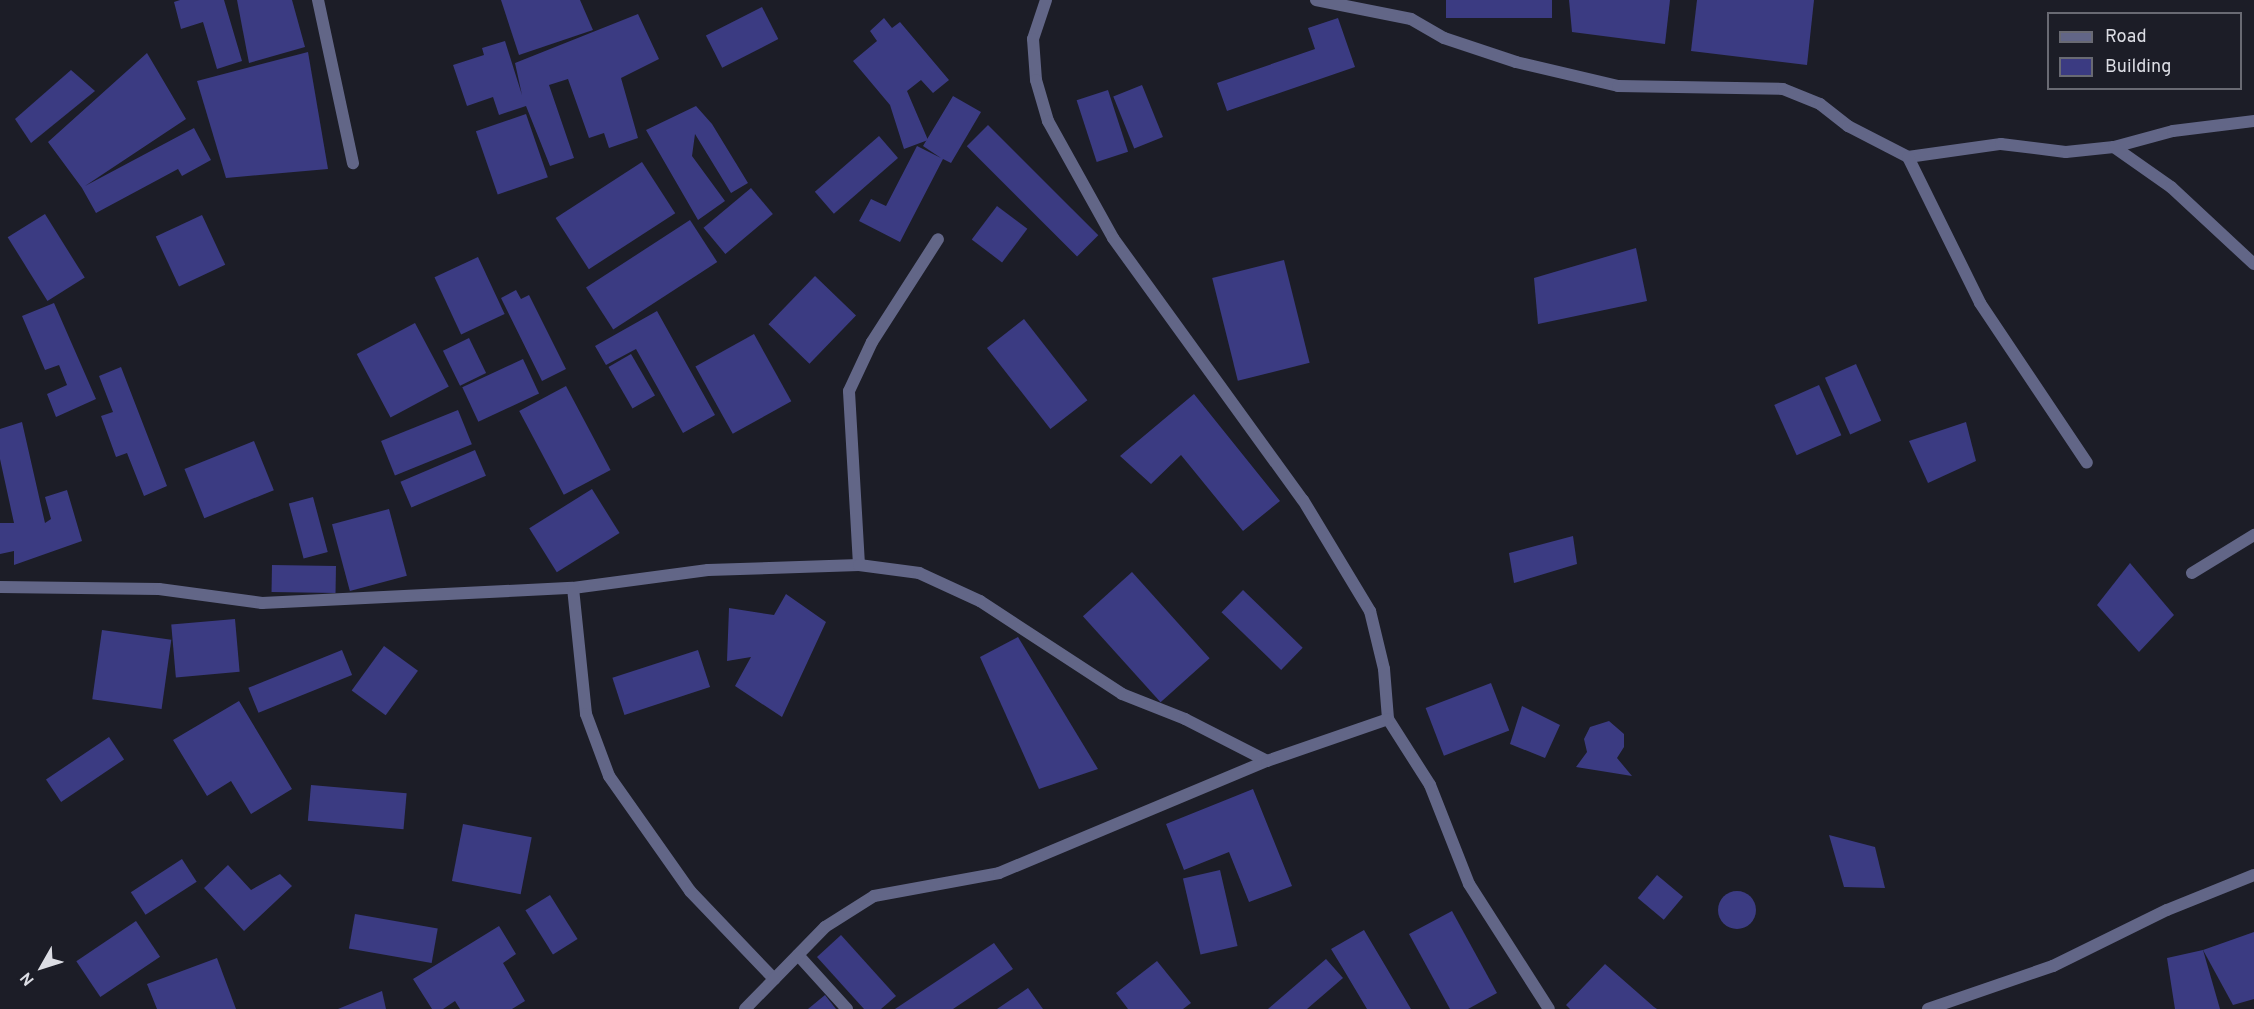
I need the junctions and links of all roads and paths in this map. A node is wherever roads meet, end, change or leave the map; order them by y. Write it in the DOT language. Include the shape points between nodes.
graph roads {
  1 [pos="318,0"];
  2 [pos="1046,0"];
  3 [pos="1316,0"];
  4 [pos="2254,121"];
  5 [pos="2114,147"];
  6 [pos="1908,157"];
  7 [pos="353,163"];
  8 [pos="938,239"];
  9 [pos="2254,264"];
  10 [pos="2087,463"];
  11 [pos="2254,535"];
  12 [pos="859,565"];
  13 [pos="2192,573"];
  14 [pos="0,587"];
  15 [pos="573,588"];
  16 [pos="1388,719"];
  17 [pos="1267,762"];
  18 [pos="2254,875"];
  19 [pos="798,955"];
  20 [pos="774,979"];
  21 [pos="745,1009"];
  22 [pos="847,1009"];
  23 [pos="1549,1009"];
  24 [pos="1928,1009"];
  1 -- 7 [label="street"];
  2 -- 16 [label="street" via="1033,39 1036,80 1048,121 1113,238 1304,500 1370,611 1384,669"];
  3 -- 6 [label="street" via="1411,20 1444,38 1516,62 1618,86 1783,89 1820,104 1848,126"];
  4 -- 5 [label="street" via="2173,131"];
  5 -- 6 [label="street" via="2066,152 2001,144"];
  5 -- 9 [label="street" via="2171,187"];
  6 -- 10 [label="street" via="1980,303"];
  8 -- 12 [label="street" via="872,342 849,391"];
  11 -- 13 [label="street"];
  12 -- 15 [label="street" via="708,570"];
  12 -- 17 [label="street" via="919,573 980,601 1122,694 1185,719"];
  14 -- 15 [label="street" via="159,589 262,603"];
  15 -- 20 [label="street" via="586,714 609,776 684,883"];
  16 -- 17 [label="street"];
  16 -- 23 [label="street" via="1430,785 1469,884"];
  17 -- 19 [label="street" via="999,873 874,896 825,927"];
  18 -- 24 [label="street" via="2168,910 2053,966"];
  19 -- 20 [label="street"];
  19 -- 22 [label="street"];
  20 -- 21 [label="street"];
}
